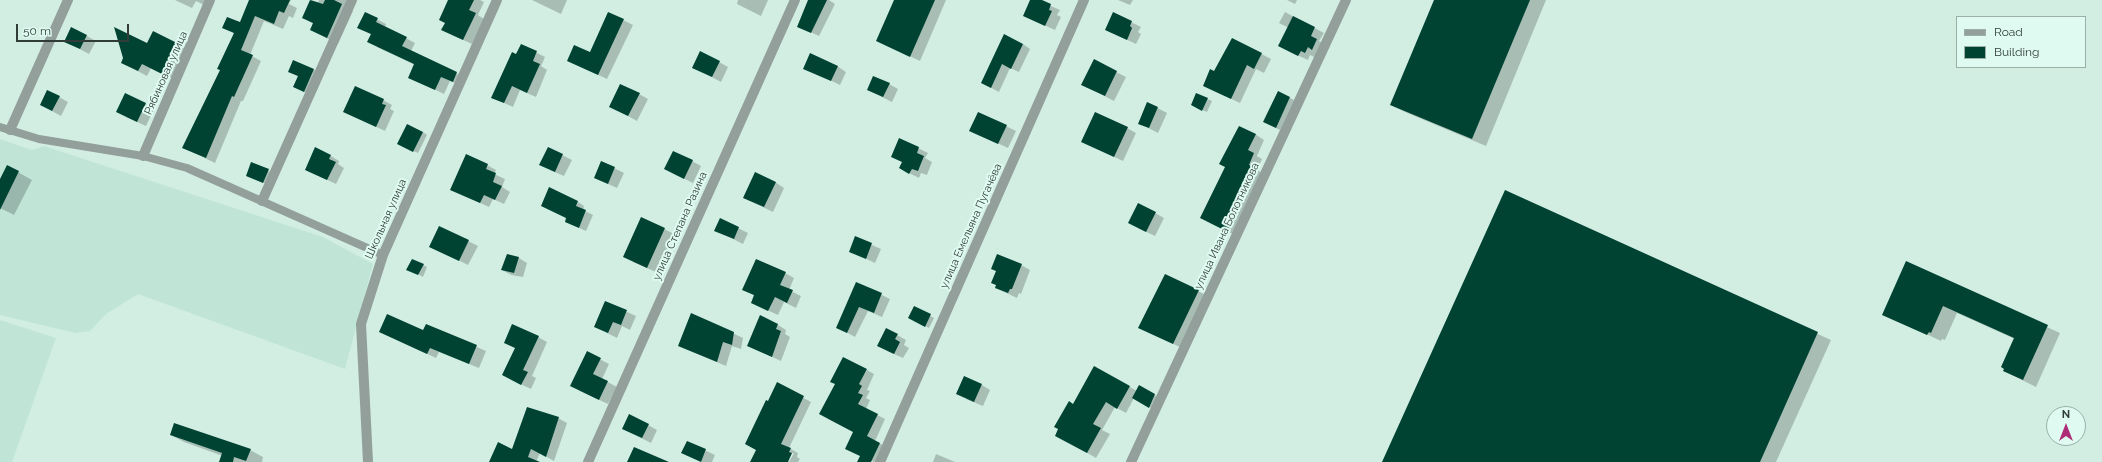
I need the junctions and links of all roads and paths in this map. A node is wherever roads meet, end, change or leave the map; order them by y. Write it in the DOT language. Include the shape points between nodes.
graph roads {
  1 [pos="68,0"];
  2 [pos="210,0"];
  3 [pos="352,0"];
  4 [pos="497,0"];
  5 [pos="795,0"];
  6 [pos="1084,0"];
  7 [pos="1346,0"];
  8 [pos="0,126"];
  9 [pos="10,130"];
  10 [pos="143,156"];
  11 [pos="262,201"];
  12 [pos="383,255"];
  13 [pos="368,462"];
  14 [pos="588,462"];
  15 [pos="880,462"];
  16 [pos="1130,462"];
  1 -- 9 [label="street"];
  2 -- 10 [label="street, Рябиновая улица"];
  3 -- 11 [label="street"];
  4 -- 12 [label="street, Школьная улица"];
  5 -- 14 [label="street, улица Степана Разина"];
  6 -- 15 [label="street, улица Емельяна Пугачёва"];
  7 -- 16 [label="street, улица Ивана Болотникова"];
  8 -- 9 [label="lane"];
  9 -- 10 [label="lane" via="39,139"];
  10 -- 11 [label="lane" via="187,168"];
  11 -- 12 [label="lane"];
  12 -- 13 [label="street, Школьная улица" via="360,324"];
}
